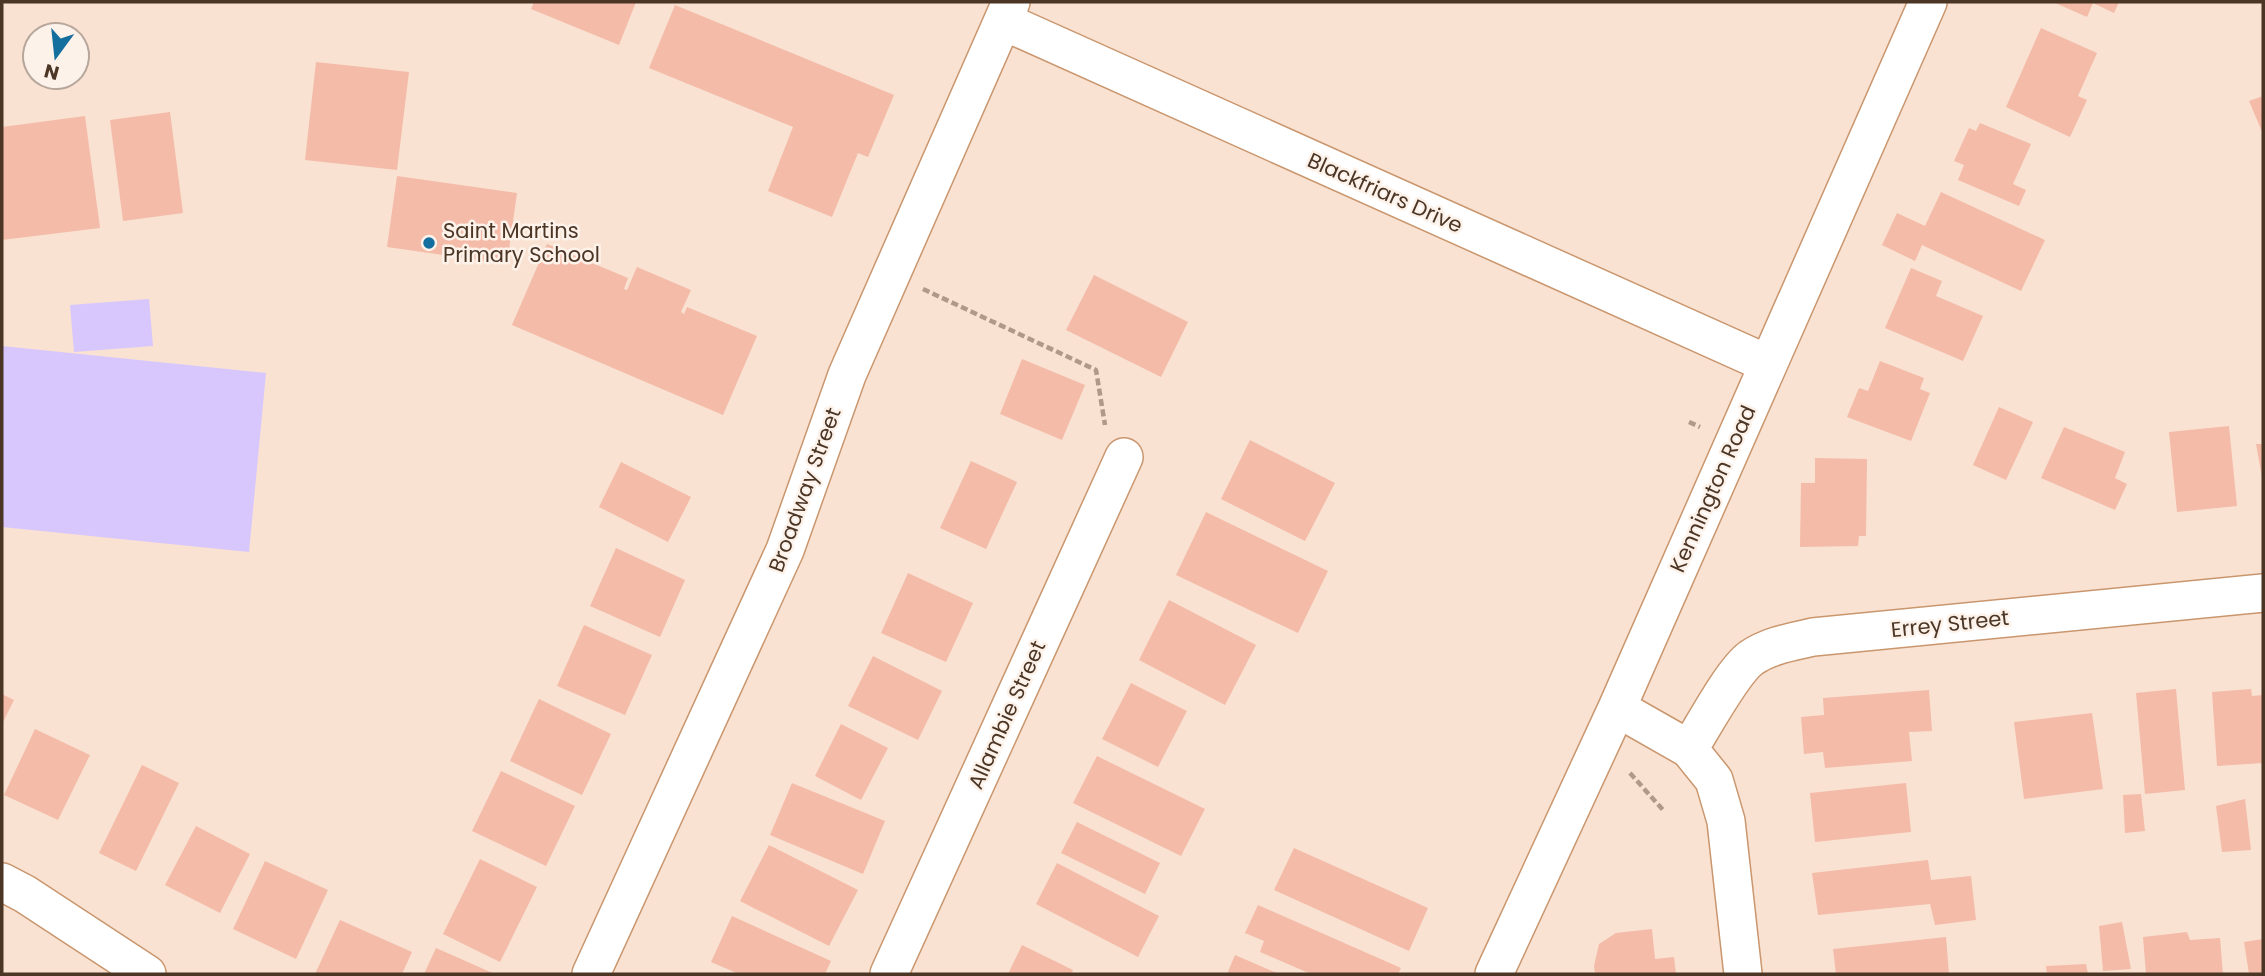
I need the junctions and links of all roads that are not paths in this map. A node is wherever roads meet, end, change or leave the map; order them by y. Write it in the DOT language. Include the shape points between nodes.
graph roads {
  1 [pos="1928,2"];
  2 [pos="1007,11"];
  3 [pos="1768,364"];
  4 [pos="1124,457"];
  5 [pos="2263,593"];
  6 [pos="1617,708"];
  7 [pos="1689,749"];
  8 [pos="2,883"];
  9 [pos="147,974"];
  10 [pos="591,974"];
  11 [pos="889,974"];
  12 [pos="1494,974"];
  13 [pos="1743,974"];
  1 -- 3 [label="street, Kennington Road"];
  2 -- 3 [label="street, Blackfriars Drive"];
  2 -- 10 [label="street, Broadway Street" via="847,375 785,550"];
  3 -- 6 [label="street, Kennington Road"];
  4 -- 11 [label="street, Allambie Street"];
  5 -- 7 [label="street, Errey Street" via="1778,644 1750,659"];
  6 -- 7 [label="street"];
  6 -- 12 [label="street, Kennington Road"];
  7 -- 13 [label="street" via="1714,780 1726,821"];
  8 -- 9 [label="street"];
}
